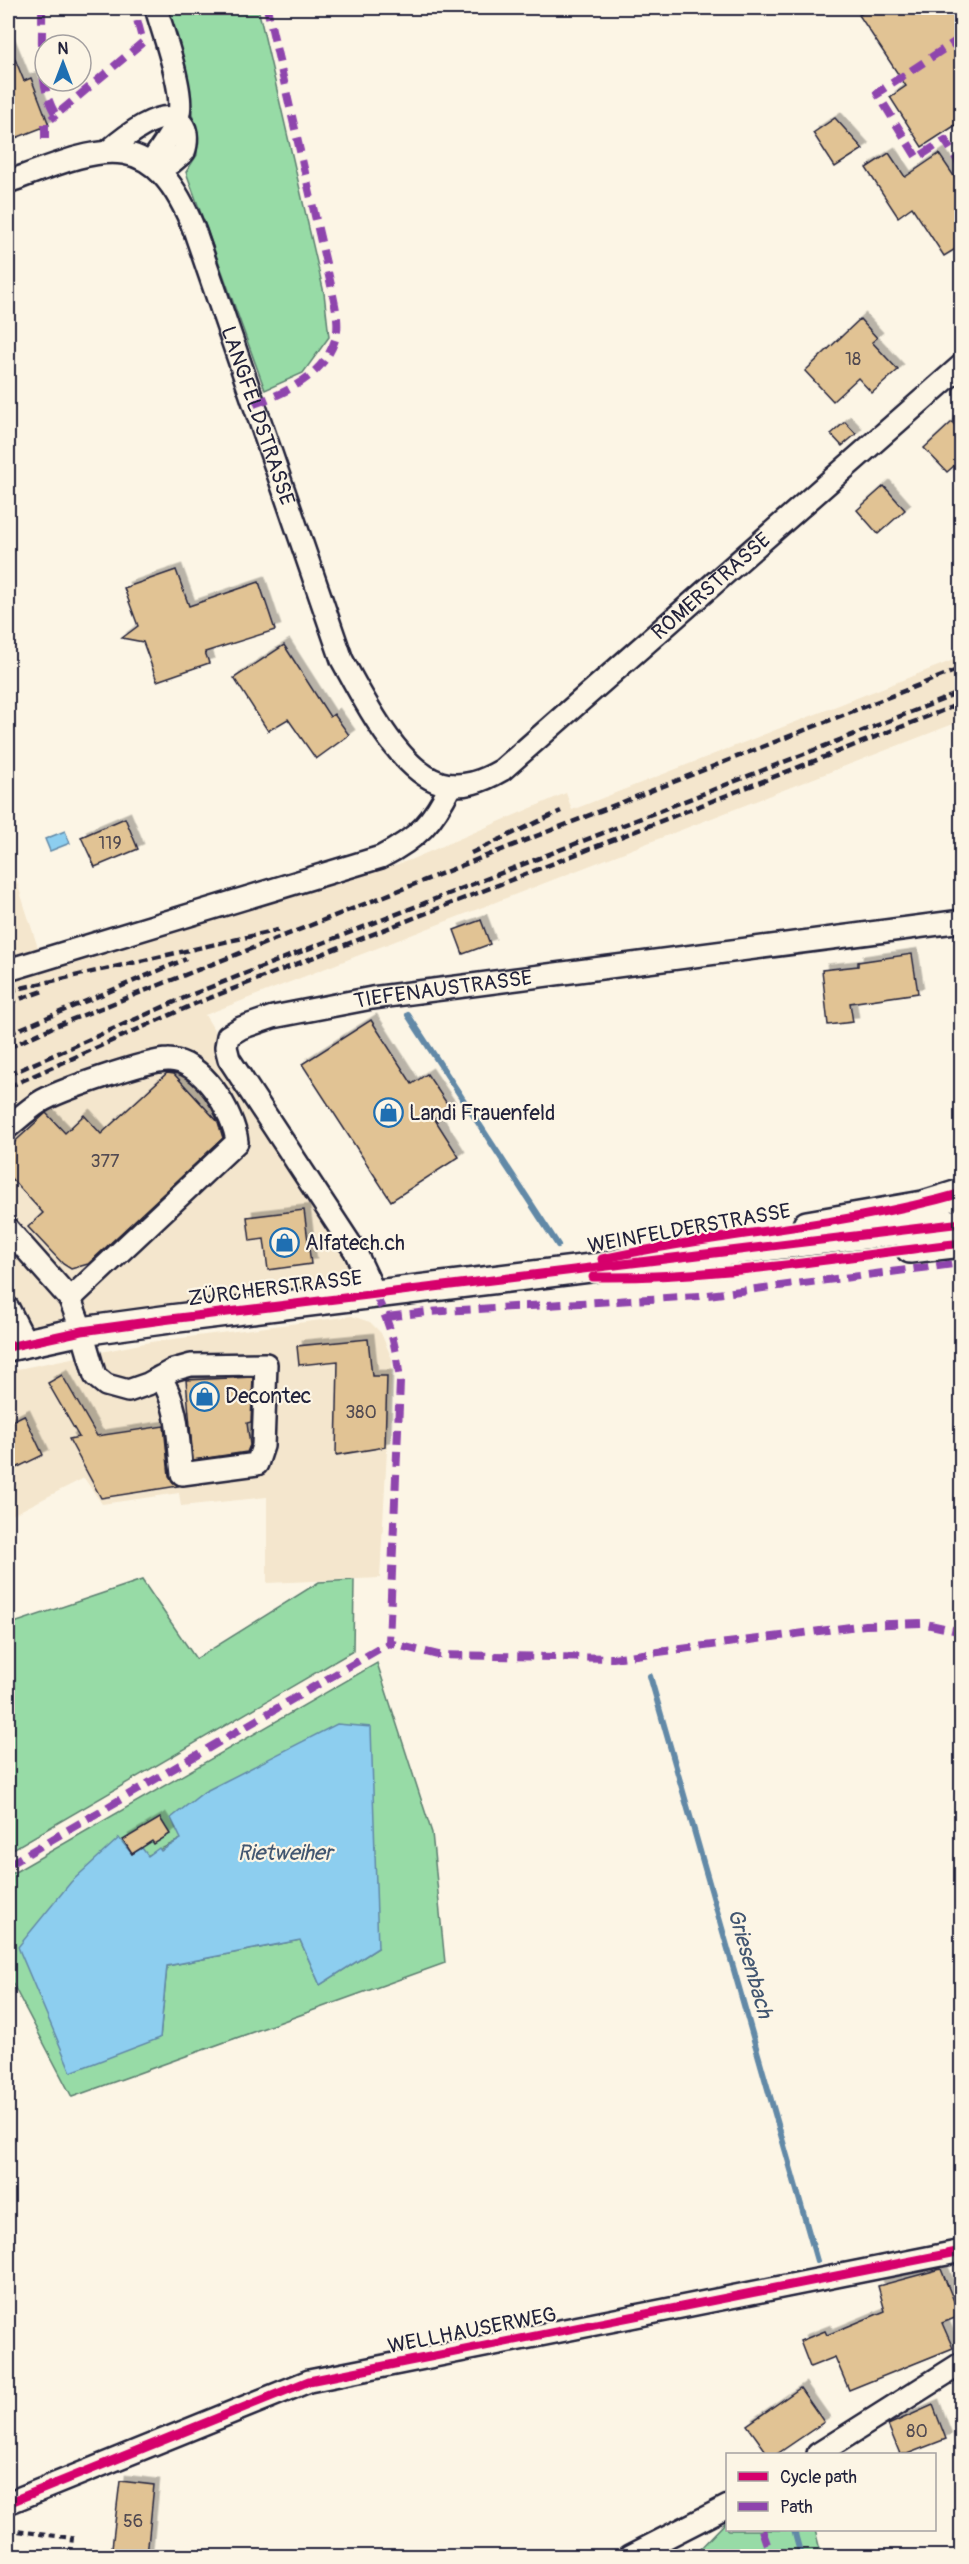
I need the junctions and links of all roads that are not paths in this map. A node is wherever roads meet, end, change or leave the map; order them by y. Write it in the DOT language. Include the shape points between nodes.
graph roads {
  1 [pos="156,8"];
  2 [pos="177,121"];
  3 [pos="107,152"];
  4 [pos="151,163"];
  5 [pos="8,182"];
  6 [pos="962,365"];
  7 [pos="451,785"];
  8 [pos="962,921"];
  9 [pos="8,970"];
  10 [pos="8,1127"];
  11 [pos="962,1193"];
  12 [pos="962,1223"];
  13 [pos="8,1229"];
  14 [pos="962,1243"];
  15 [pos="548,1274"];
  16 [pos="375,1293"];
  17 [pos="70,1299"];
  18 [pos="8,1308"];
  19 [pos="82,1331"];
  20 [pos="17,1345"];
  21 [pos="160,1377"];
  22 [pos="962,2251"];
  23 [pos="962,2363"];
  24 [pos="820,2453"];
  25 [pos="8,2503"];
  26 [pos="726,2507"];
  27 [pos="630,2556"];
  1 -- 2 [label="street" via="178,90"];
  2 -- 3 [label="street" via="153,120"];
  2 -- 4 [label="street"];
  3 -- 4 [label="street, LANGFELDSTRASSE" via="124,152"];
  3 -- 5 [label="street, LANGFELDSTRASSE" via="74,158"];
  4 -- 7 [label="street, LANGFELDSTRASSE" via="174,188 189,217 342,660 365,701 408,761 429,777"];
  6 -- 7 [label="street, RÖMERSTRASSE" via="502,770 468,785"];
  7 -- 9 [label="street" via="440,808 419,834 381,857"];
  8 -- 16 [label="street, TIEFENAUSTRASSE" via="372,998 273,1017 228,1036 229,1059 356,1251"];
  10 -- 17 [label="street" via="42,1101 121,1072 168,1060 189,1065 210,1084 236,1129 237,1142 232,1148"];
  11 -- 15 [label="main road, WEINFELDERSTRASSE" via="923,1205 627,1254"];
  12 -- 15 [label="main road"];
  13 -- 17 [label="street"];
  14 -- 15 [label="main road, WEINFELDERSTRASSE" via="673,1276"];
  15 -- 16 [label="main road, ZÜRCHERSTRASSE"];
  16 -- 19 [label="main road, ZÜRCHERSTRASSE"];
  17 -- 19 [label="street"];
  18 -- 20 [label="street"];
  19 -- 20 [label="main road, ZÜRCHERSTRASSE"];
  19 -- 21 [label="street" via="95,1377 106,1385 128,1391"];
  21 -- 21 [label="street" via="191,1365 266,1364 263,1446 257,1464 182,1474 173,1403"];
  22 -- 25 [label="street, WELLHAUSERWEG" via="309,2381"];
  23 -- 24 [label="street"];
  26 -- 27 [label="street"];
}
